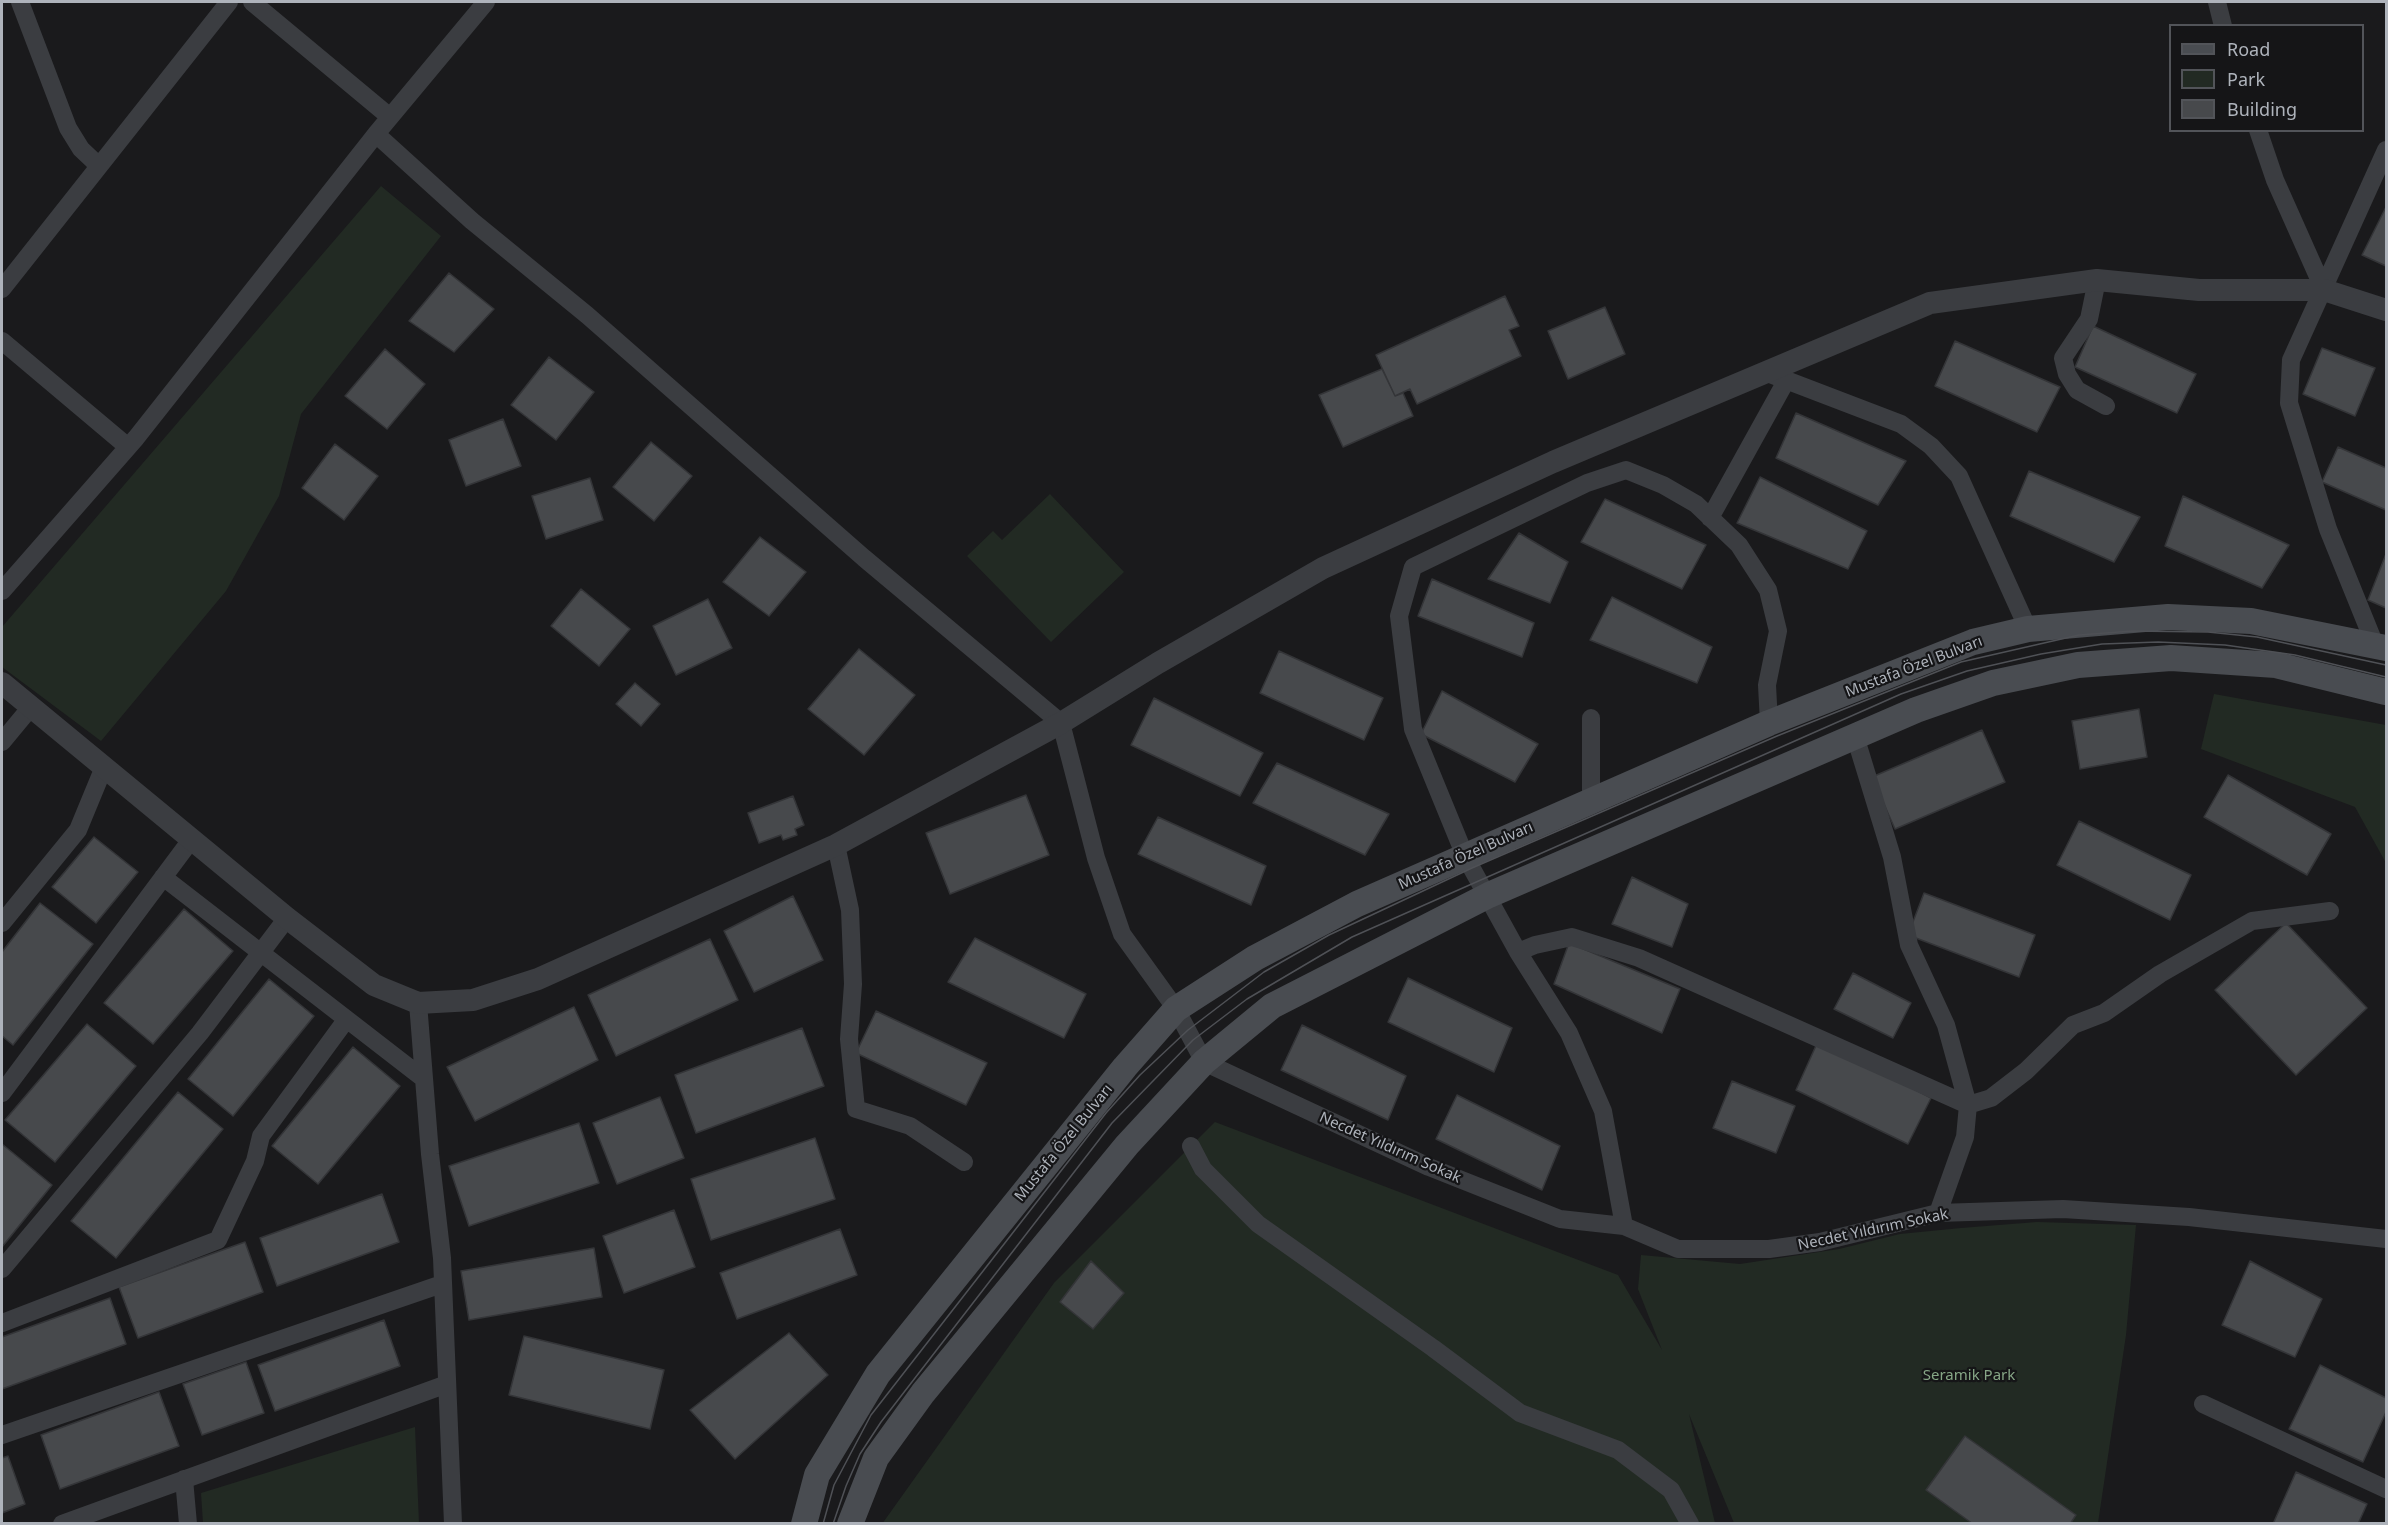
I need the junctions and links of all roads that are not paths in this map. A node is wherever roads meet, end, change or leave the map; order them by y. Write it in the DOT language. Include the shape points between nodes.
graph roads {
  1 [pos="20,2"];
  2 [pos="229,2"];
  3 [pos="252,2"];
  4 [pos="486,2"];
  5 [pos="2217,2"];
  6 [pos="2222,24"];
  7 [pos="390,117"];
  8 [pos="2259,132"];
  9 [pos="376,134"];
  10 [pos="2386,150"];
  11 [pos="99,166"];
  12 [pos="2097,280"];
  13 [pos="2,289"];
  14 [pos="2324,290"];
  15 [pos="2386,310"];
  16 [pos="2,341"];
  17 [pos="1765,372"];
  18 [pos="1786,381"];
  19 [pos="2106,406"];
  20 [pos="128,447"];
  21 [pos="1710,518"];
  22 [pos="2,591"];
  23 [pos="2028,629"];
  24 [pos="2381,647"];
  25 [pos="2,683"];
  26 [pos="2386,692"];
  27 [pos="31,707"];
  28 [pos="1591,718"];
  29 [pos="1061,723"];
  30 [pos="1769,723"];
  31 [pos="1855,736"];
  32 [pos="2,742"];
  33 [pos="104,767"];
  34 [pos="1591,802"];
  35 [pos="191,840"];
  36 [pos="837,845"];
  37 [pos="1465,856"];
  38 [pos="163,877"];
  39 [pos="1489,895"];
  40 [pos="2330,911"];
  41 [pos="287,918"];
  42 [pos="2,923"];
  43 [pos="1518,952"];
  44 [pos="260,954"];
  45 [pos="418,1004"];
  46 [pos="1176,1010"];
  47 [pos="346,1020"];
  48 [pos="1204,1062"];
  49 [pos="424,1079"];
  50 [pos="2,1093"];
  51 [pos="1968,1105"];
  52 [pos="1191,1146"];
  53 [pos="964,1162"];
  54 [pos="1938,1213"];
  55 [pos="1624,1226"];
  56 [pos="2386,1239"];
  57 [pos="2,1269"];
  58 [pos="442,1284"];
  59 [pos="2,1323"];
  60 [pos="447,1384"];
  61 [pos="2204,1404"];
  62 [pos="2,1435"];
  63 [pos="184,1479"];
  64 [pos="2386,1489"];
  65 [pos="62,1524"];
  66 [pos="188,1524"];
  67 [pos="453,1524"];
  68 [pos="804,1524"];
  69 [pos="850,1524"];
  70 [pos="1690,1524"];
  1 -- 11 [label="street" via="68,128 81,149"];
  2 -- 11 [label="street"];
  3 -- 7 [label="street"];
  4 -- 7 [label="street"];
  5 -- 6 [label="street"];
  7 -- 9 [label="street"];
  8 -- 14 [label="street" via="2275,180"];
  9 -- 20 [label="street"];
  9 -- 29 [label="street" via="472,221 587,315 847,543"];
  10 -- 14 [label="street"];
  11 -- 13 [label="street"];
  12 -- 14 [label="street" via="2199,290"];
  12 -- 17 [label="street" via="1930,303"];
  12 -- 19 [label="street" via="2088,319 2063,358 2077,390"];
  14 -- 15 [label="street"];
  14 -- 24 [label="street" via="2291,360 2289,403 2328,529"];
  16 -- 20 [label="street"];
  17 -- 18 [label="street"];
  17 -- 29 [label="street" via="1553,462 1323,568"];
  18 -- 21 [label="street"];
  18 -- 23 [label="street" via="1901,424 1931,446 1959,476"];
  20 -- 22 [label="street"];
  21 -- 30 [label="street" via="1739,545 1768,590 1778,631 1767,685"];
  21 -- 37 [label="street" via="1696,504 1663,485 1626,470 1587,483 1413,567 1399,616 1413,729"];
  23 -- 24 [label="main road, Mustafa Özel Bulvarı" via="2168,617 2239,620"];
  23 -- 30 [label="main road, Mustafa Özel Bulvarı" via="1973,642"];
  25 -- 27 [label="street"];
  26 -- 31 [label="main road" via="2276,665 2171,658 2078,665 1993,683"];
  27 -- 32 [label="street"];
  27 -- 33 [label="street"];
  28 -- 34 [label="street"];
  29 -- 36 [label="street"];
  29 -- 46 [label="street" via="1096,858 1122,933"];
  30 -- 34 [label="main road, Mustafa Özel Bulvarı"];
  31 -- 39 [label="main road"];
  31 -- 51 [label="street" via="1892,857 1909,945 1946,1025"];
  33 -- 35 [label="street"];
  33 -- 42 [label="street" via="78,830"];
  34 -- 37 [label="main road, Mustafa Özel Bulvarı"];
  35 -- 38 [label="street"];
  35 -- 41 [label="street"];
  36 -- 45 [label="street" via="538,979 473,1000"];
  36 -- 53 [label="street" via="850,910 854,984 849,1039 856,1109 910,1126"];
  37 -- 39 [label="street"];
  37 -- 46 [label="main road, Mustafa Özel Bulvarı" via="1326,920 1255,958"];
  38 -- 44 [label="street"];
  38 -- 50 [label="street"];
  39 -- 43 [label="street"];
  39 -- 48 [label="main road" via="1272,1006"];
  40 -- 51 [label="street" via="2252,921 2160,974 2104,1014 2073,1024 2026,1071 1991,1098"];
  41 -- 44 [label="street"];
  41 -- 45 [label="street" via="374,985"];
  43 -- 51 [label="street" via="1572,937 1639,958"];
  43 -- 55 [label="street" via="1569,1033 1603,1111"];
  44 -- 47 [label="street"];
  44 -- 57 [label="street" via="200,1033"];
  45 -- 49 [label="street"];
  46 -- 48 [label="street"];
  46 -- 68 [label="main road, Mustafa Özel Bulvarı" via="1125,1067 878,1374 817,1475"];
  47 -- 49 [label="street"];
  47 -- 59 [label="street" via="261,1136 255,1161 218,1240"];
  48 -- 55 [label="street, Necdet Yıldırım Sokak" via="1429,1167 1560,1219"];
  48 -- 69 [label="main road" via="1127,1145 923,1393 876,1458"];
  49 -- 58 [label="street"];
  51 -- 54 [label="street" via="1965,1137"];
  52 -- 70 [label="street" via="1203,1169 1258,1224 1520,1413 1618,1450 1671,1490"];
  54 -- 55 [label="street, Necdet Yıldırım Sokak" via="1820,1242 1769,1249 1678,1249"];
  54 -- 56 [label="street, Necdet Yıldırım Sokak" via="2062,1209 2189,1217"];
  58 -- 60 [label="street"];
  58 -- 62 [label="street"];
  60 -- 63 [label="street"];
  60 -- 67 [label="street"];
  61 -- 64 [label="street"];
  63 -- 65 [label="street"];
  63 -- 66 [label="street"];
}
